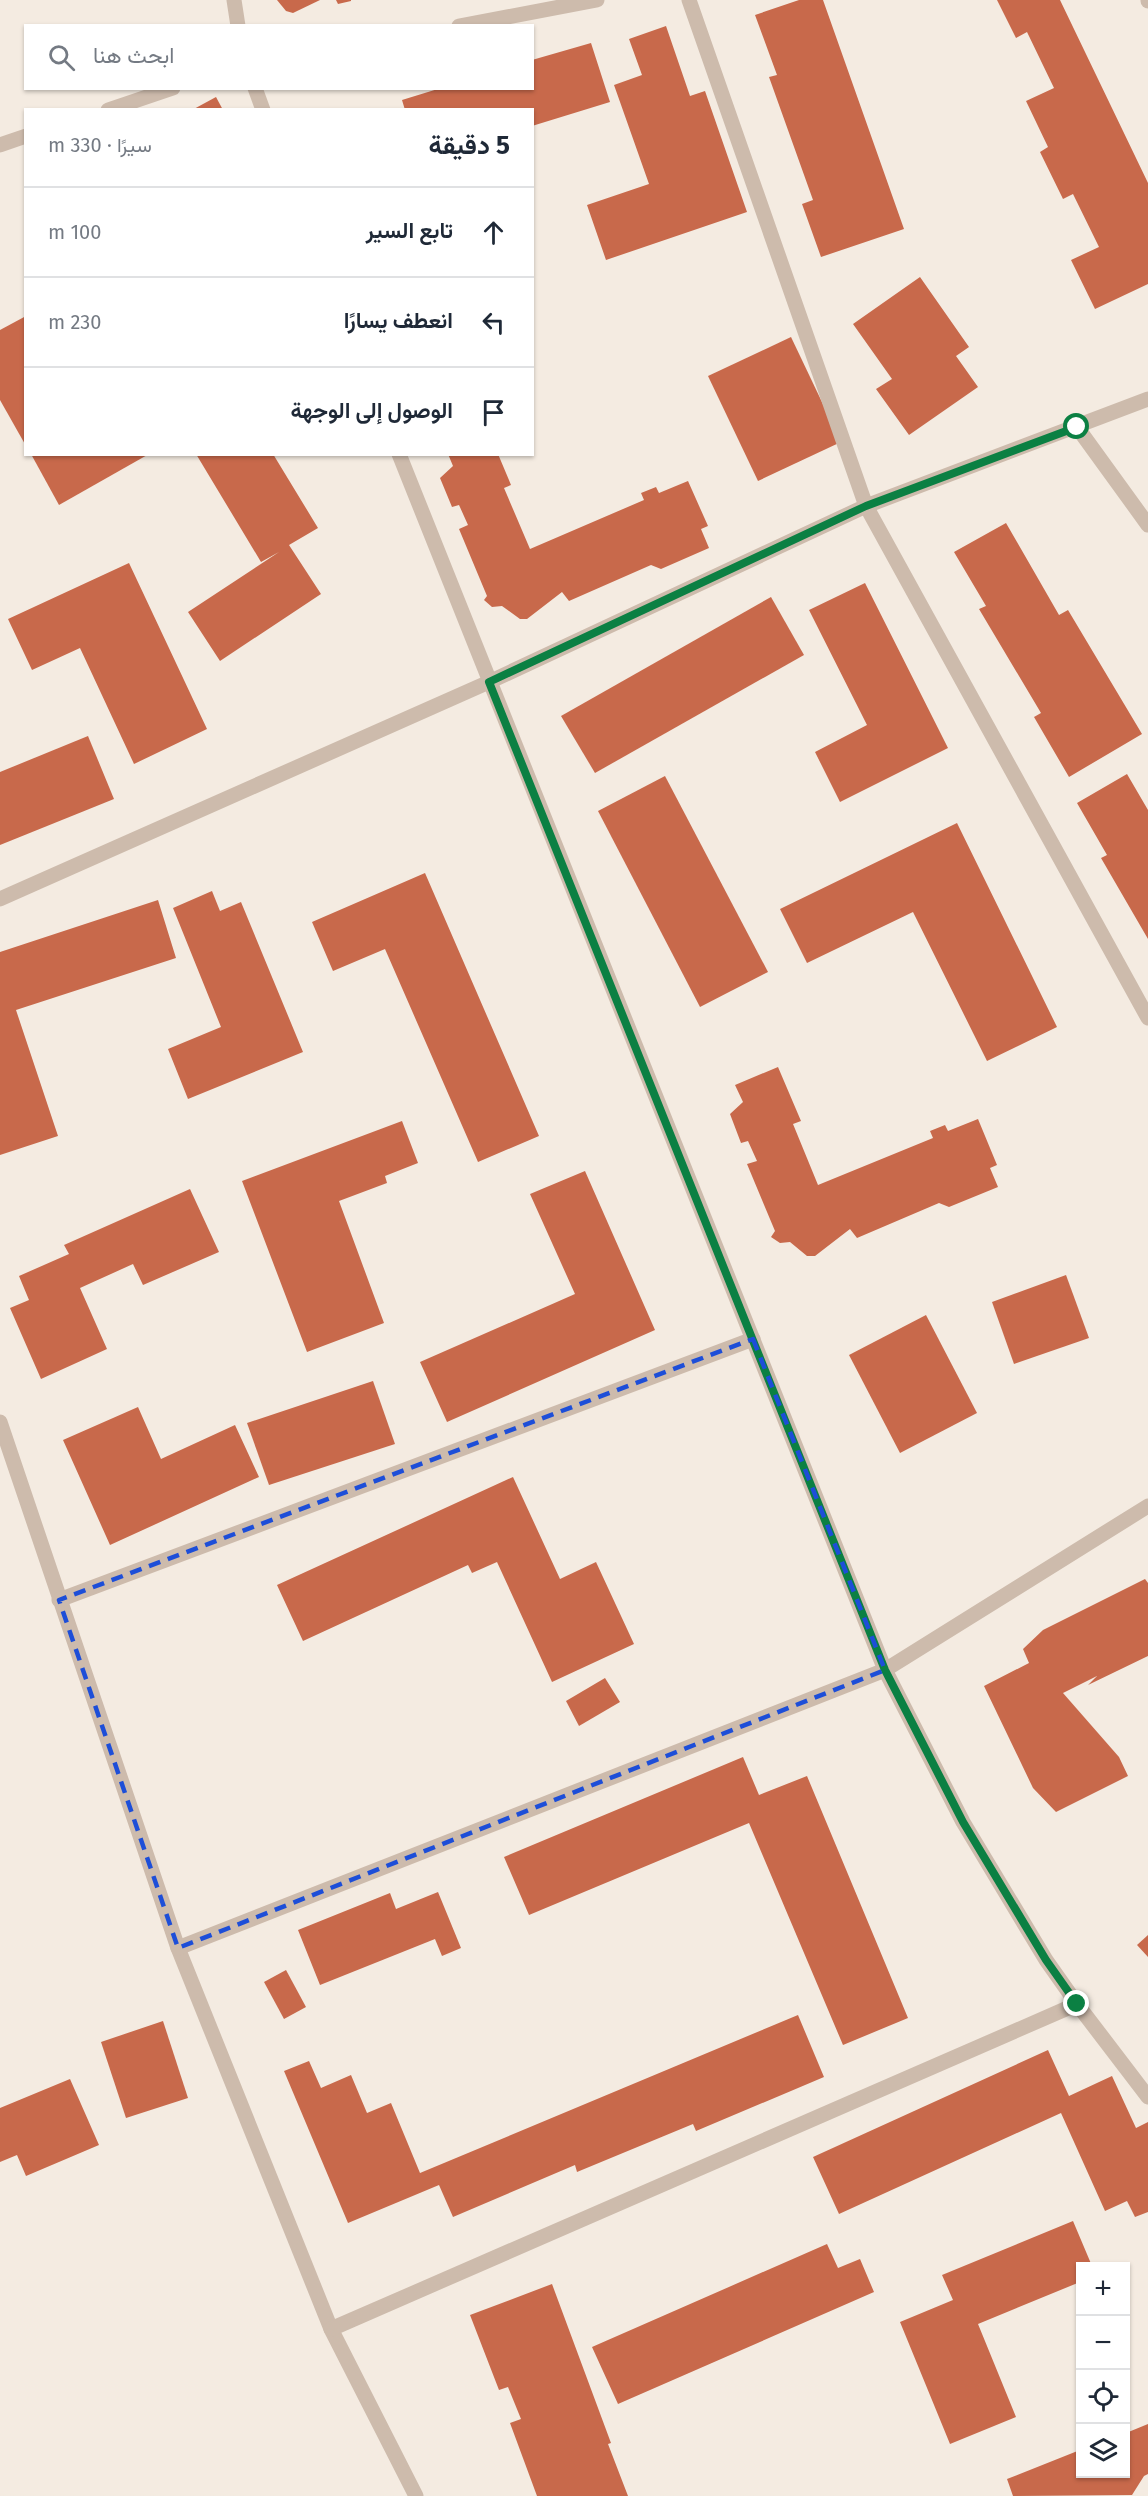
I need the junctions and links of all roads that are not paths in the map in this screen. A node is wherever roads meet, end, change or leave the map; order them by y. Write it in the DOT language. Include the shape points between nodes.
graph roads {
  1 [pos="234,0"];
  2 [pos="597,0"];
  3 [pos="689,0"];
  4 [pos="238,24"];
  5 [pos="470,24"];
  6 [pos="167,90"];
  7 [pos="256,90"];
  8 [pos="114,108"];
  9 [pos="262,108"];
  10 [pos="24,137"];
  11 [pos="0,145"];
  12 [pos="1148,399"];
  13 [pos="1077,427"];
  14 [pos="400,456"];
  15 [pos="866,506"];
  16 [pos="1148,525"];
  17 [pos="489,682"];
  18 [pos="0,899"];
  19 [pos="1148,1018"];
  20 [pos="753,1339"];
  21 [pos="0,1422"];
  22 [pos="1148,1506"];
  23 [pos="59,1600"];
  24 [pos="885,1670"];
  25 [pos="178,1948"];
  26 [pos="1077,2004"];
  27 [pos="1148,2097"];
  28 [pos="331,2329"];
  29 [pos="416,2496"];
  1 -- 4 [label="street"];
  2 -- 5 [label="street"];
  3 -- 15 [label="street"];
  6 -- 8 [label="street"];
  7 -- 9 [label="street"];
  10 -- 11 [label="street"];
  12 -- 13 [label="street"];
  13 -- 15 [label="street"];
  13 -- 16 [label="street"];
  14 -- 17 [label="street"];
  15 -- 17 [label="street"];
  15 -- 19 [label="street"];
  17 -- 18 [label="street"];
  17 -- 20 [label="street"];
  20 -- 23 [label="street"];
  20 -- 24 [label="street"];
  21 -- 23 [label="street"];
  22 -- 24 [label="street"];
  23 -- 25 [label="street"];
  24 -- 25 [label="street"];
  24 -- 26 [label="street" via="963,1822"];
  25 -- 28 [label="street"];
  26 -- 27 [label="street"];
  26 -- 28 [label="street"];
  28 -- 29 [label="street"];
}
